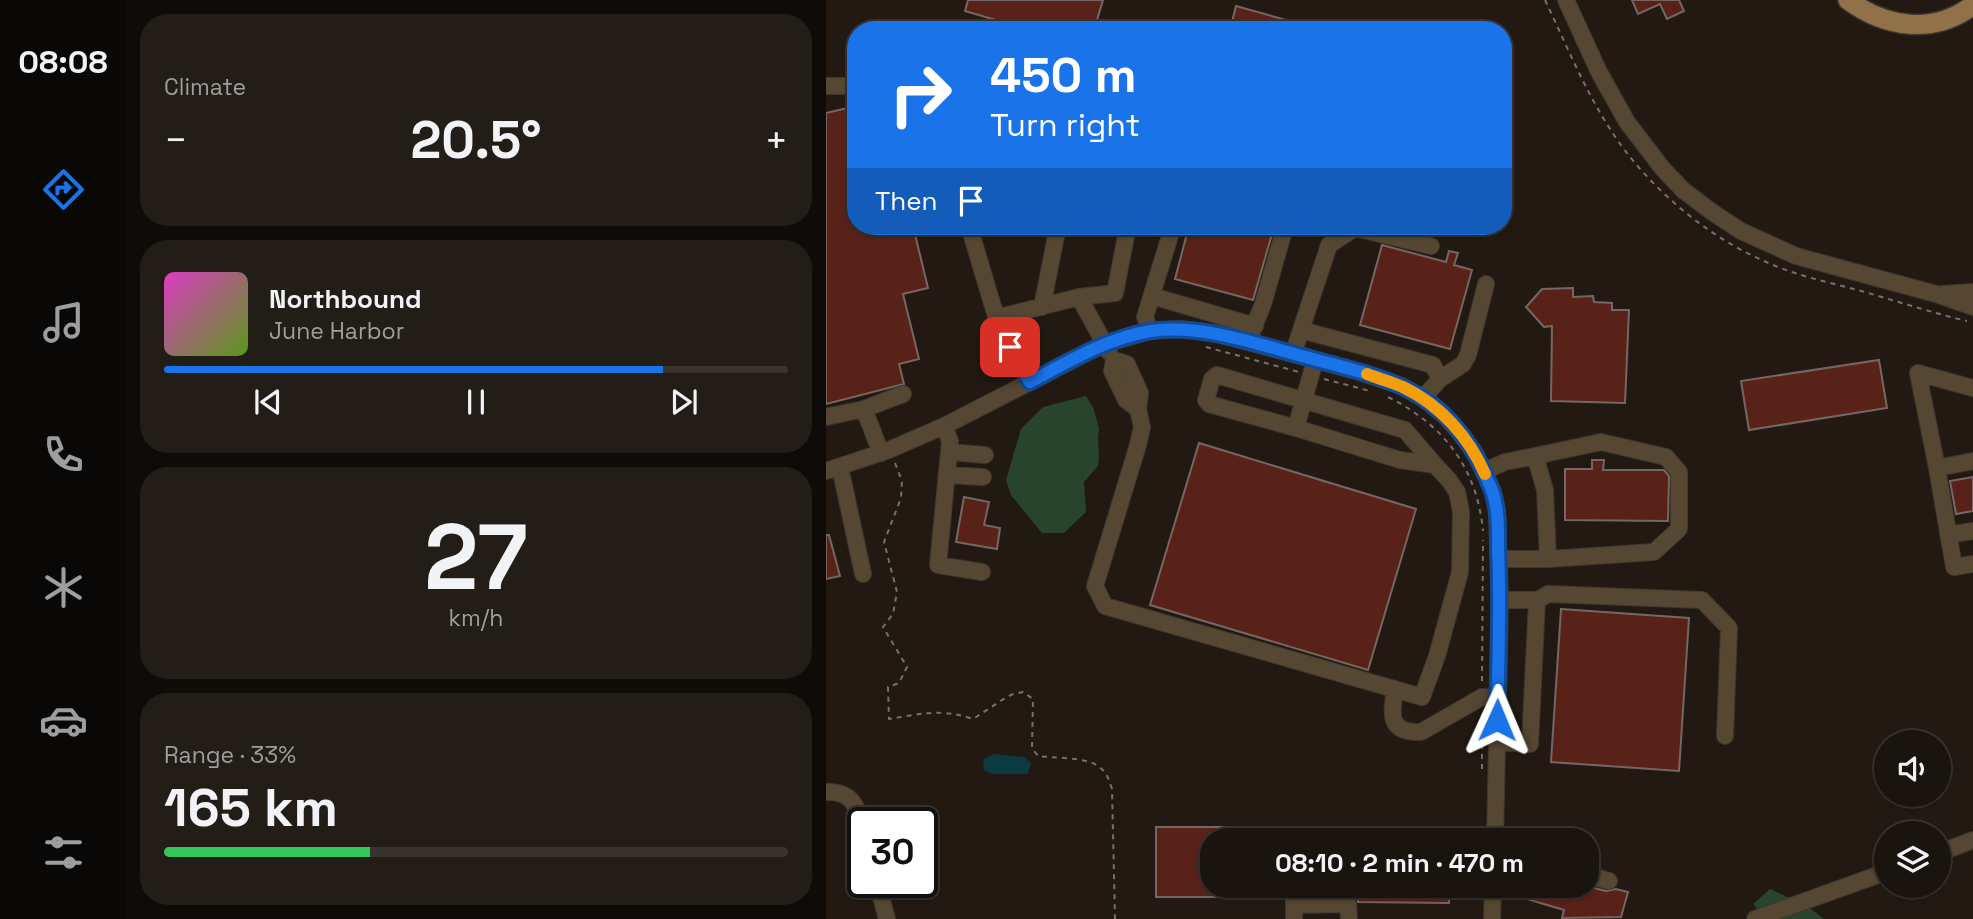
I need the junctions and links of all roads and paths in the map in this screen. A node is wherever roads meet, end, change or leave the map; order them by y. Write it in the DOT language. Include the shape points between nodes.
graph roads {
  1 [pos="1545,0"];
  2 [pos="1566,0"];
  3 [pos="1848,0"];
  4 [pos="1973,5"];
  5 [pos="826,86"];
  6 [pos="847,86"];
  7 [pos="972,235"];
  8 [pos="1056,235"];
  9 [pos="1126,235"];
  10 [pos="1170,235"];
  11 [pos="1283,235"];
  12 [pos="1345,235"];
  13 [pos="1382,235"];
  14 [pos="1432,246"];
  15 [pos="1486,284"];
  16 [pos="1973,292"];
  17 [pos="1936,294"];
  18 [pos="1152,296"];
  19 [pos="1079,297"];
  20 [pos="1042,307"];
  21 [pos="1973,307"];
  22 [pos="996,318"];
  23 [pos="1973,321"];
  24 [pos="1255,326"];
  25 [pos="1301,330"];
  26 [pos="1150,331"];
  27 [pos="1248,342"];
  28 [pos="1104,344"];
  29 [pos="1206,347"];
  30 [pos="1293,354"];
  31 [pos="1313,367"];
  32 [pos="1440,379"];
  33 [pos="1030,382"];
  34 [pos="1973,388"];
  35 [pos="1376,393"];
  36 [pos="903,394"];
  37 [pos="1387,397"];
  38 [pos="1423,398"];
  39 [pos="1304,399"];
  40 [pos="864,409"];
  41 [pos="826,417"];
  42 [pos="944,426"];
  43 [pos="1296,428"];
  44 [pos="888,450"];
  45 [pos="949,452"];
  46 [pos="985,455"];
  47 [pos="1535,456"];
  48 [pos="1973,461"];
  49 [pos="1435,465"];
  50 [pos="1937,468"];
  51 [pos="833,469"];
  52 [pos="1484,471"];
  53 [pos="947,475"];
  54 [pos="983,477"];
  55 [pos="1973,531"];
  56 [pos="1948,535"];
  57 [pos="1499,559"];
  58 [pos="1548,559"];
  59 [pos="1973,564"];
  60 [pos="982,572"];
  61 [pos="863,574"];
  62 [pos="1500,600"];
  63 [pos="1537,600"];
  64 [pos="1395,689"];
  65 [pos="1490,697"];
  66 [pos="1725,736"];
  67 [pos="1497,742"];
  68 [pos="1482,775"];
  69 [pos="826,792"];
  70 [pos="856,807"];
  71 [pos="1495,828"];
  72 [pos="1973,840"];
  73 [pos="1951,848"];
  74 [pos="1874,876"];
  75 [pos="1599,878"];
  76 [pos="1609,881"];
  77 [pos="881,898"];
  78 [pos="1493,898"];
  79 [pos="1294,912"];
  80 [pos="887,919"];
  81 [pos="1115,919"];
  82 [pos="1349,919"];
  83 [pos="1492,919"];
  84 [pos="1755,919"];
  1 -- 23 [label="path" via="1612,133 1653,181 1701,225 1766,262"];
  2 -- 17 [label="street" via="1627,122 1663,169 1693,197 1741,231 1796,256"];
  3 -- 4 [label="main road" via="1877,18 1909,26 1955,17"];
  5 -- 6 [label="street"];
  7 -- 22 [label="street"];
  8 -- 20 [label="street"];
  9 -- 19 [label="street" via="1115,293"];
  10 -- 18 [label="street"];
  11 -- 24 [label="street"];
  12 -- 25 [label="street" via="1329,245"];
  13 -- 14 [label="street"];
  15 -- 32 [label="street" via="1468,355 1463,364"];
  16 -- 17 [label="street"];
  17 -- 21 [label="street"];
  18 -- 24 [label="street"];
  18 -- 26 [label="street" via="1145,317"];
  19 -- 20 [label="street"];
  19 -- 28 [label="street"];
  20 -- 22 [label="street"];
  22 -- 33 [label="street"];
  24 -- 27 [label="street"];
  25 -- 30 [label="street"];
  25 -- 32 [label="street" via="1433,365"];
  26 -- 27 [label="street" via="1181,329"];
  26 -- 28 [label="street"];
  27 -- 30 [label="street"];
  28 -- 33 [label="street"];
  28 -- 64 [label="street" via="1114,360 1127,364 1140,393 1142,427 1095,586 1105,606"];
  29 -- 31 [label="path"];
  30 -- 31 [label="street"];
  31 -- 35 [label="path"];
  31 -- 38 [label="street" via="1356,370"];
  31 -- 39 [label="street"];
  32 -- 38 [label="street"];
  33 -- 42 [label="street"];
  34 -- 50 [label="street" via="1918,373"];
  36 -- 40 [label="street"];
  37 -- 65 [label="path" via="1424,419 1450,444 1469,475 1479,504"];
  38 -- 52 [label="street" via="1460,433"];
  39 -- 43 [label="street"];
  39 -- 43 [label="street" via="1217,375 1206,400"];
  39 -- 49 [label="street" via="1405,430"];
  40 -- 41 [label="street"];
  40 -- 44 [label="street"];
  42 -- 44 [label="street"];
  42 -- 45 [label="street"];
  43 -- 49 [label="street" via="1400,460"];
  44 -- 51 [label="street"];
  44 -- 81 [label="path" via="902,481 901,498 884,542 897,592 893,614 883,627 907,667 899,683 888,687 888,719 931,712 973,719 1013,694 1023,692 1033,699 1032,748 1038,756 1085,761 1108,775"];
  45 -- 46 [label="street"];
  45 -- 53 [label="street"];
  47 -- 52 [label="street"];
  47 -- 58 [label="street" via="1545,490"];
  47 -- 58 [label="street" via="1601,442 1667,457 1679,472 1679,530 1654,552"];
  48 -- 50 [label="street"];
  49 -- 64 [label="street" via="1457,492 1460,572 1422,697"];
  50 -- 56 [label="street"];
  51 -- 61 [label="street"];
  52 -- 57 [label="street" via="1497,513"];
  53 -- 54 [label="street"];
  53 -- 60 [label="street" via="938,565"];
  55 -- 56 [label="street"];
  56 -- 59 [label="street" via="1954,567"];
  57 -- 58 [label="street"];
  57 -- 62 [label="street"];
  62 -- 63 [label="street"];
  62 -- 65 [label="street"];
  63 -- 66 [label="street" via="1548,594 1702,600 1729,628"];
  63 -- 67 [label="street" via="1530,744"];
  64 -- 65 [label="street" via="1391,714 1400,728 1411,732 1421,732"];
  65 -- 67 [label="street"];
  65 -- 68 [label="path"];
  67 -- 71 [label="street"];
  69 -- 70 [label="street" via="838,792"];
  72 -- 73 [label="street"];
  74 -- 84 [label="street"];
  75 -- 76 [label="street"];
  77 -- 80 [label="street"];
  78 -- 83 [label="street"];
  79 -- 82 [label="street" via="1348,904"];
}
